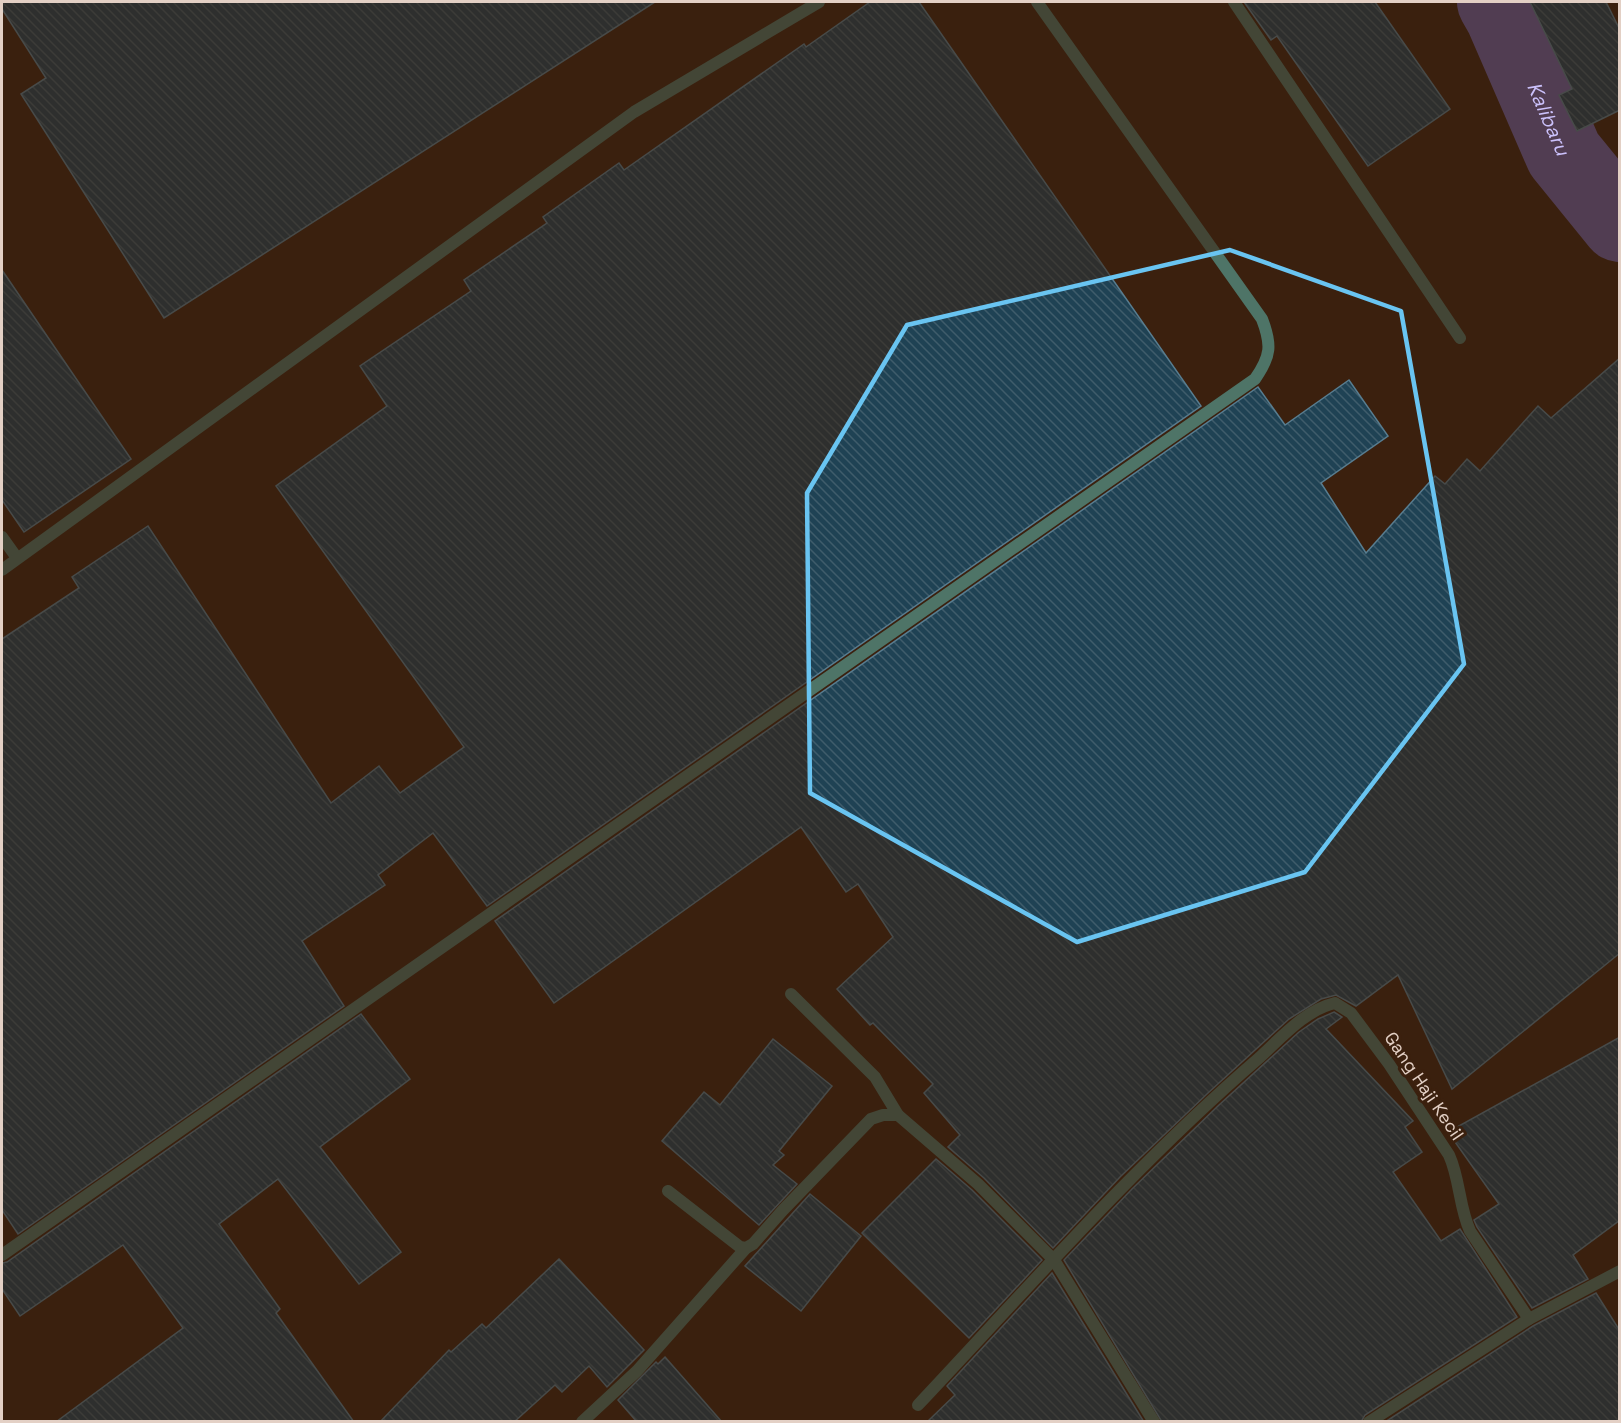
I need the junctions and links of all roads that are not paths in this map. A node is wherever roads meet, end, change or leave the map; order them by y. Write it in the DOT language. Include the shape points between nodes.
graph roads {
  1 [pos="819,2"];
  2 [pos="1037,2"];
  3 [pos="1234,2"];
  4 [pos="1460,338"];
  5 [pos="2,537"];
  6 [pos="18,558"];
  7 [pos="2,570"];
  8 [pos="791,994"];
  9 [pos="898,1115"];
  10 [pos="668,1191"];
  11 [pos="747,1248"];
  12 [pos="2,1255"];
  13 [pos="1054,1260"];
  14 [pos="1620,1271"];
  15 [pos="1529,1319"];
  16 [pos="918,1405"];
  17 [pos="582,1422"];
  18 [pos="1154,1422"];
  19 [pos="1369,1422"];
  1 -- 6 [label="street" via="634,112"];
  2 -- 12 [label="street" via="1262,319 1270,349 1255,379"];
  3 -- 4 [label="street"];
  5 -- 6 [label="street"];
  6 -- 7 [label="street"];
  8 -- 9 [label="street" via="875,1077"];
  9 -- 11 [label="street" via="871,1119"];
  9 -- 13 [label="street" via="978,1184"];
  10 -- 11 [label="street"];
  11 -- 17 [label="street" via="637,1371"];
  13 -- 15 [label="street, Gang Haji Kecil" via="1205,1104 1312,1011 1335,1003 1352,1013 1449,1155 1470,1231"];
  13 -- 16 [label="street"];
  13 -- 18 [label="street"];
  14 -- 15 [label="street"];
  15 -- 19 [label="street"];
}
